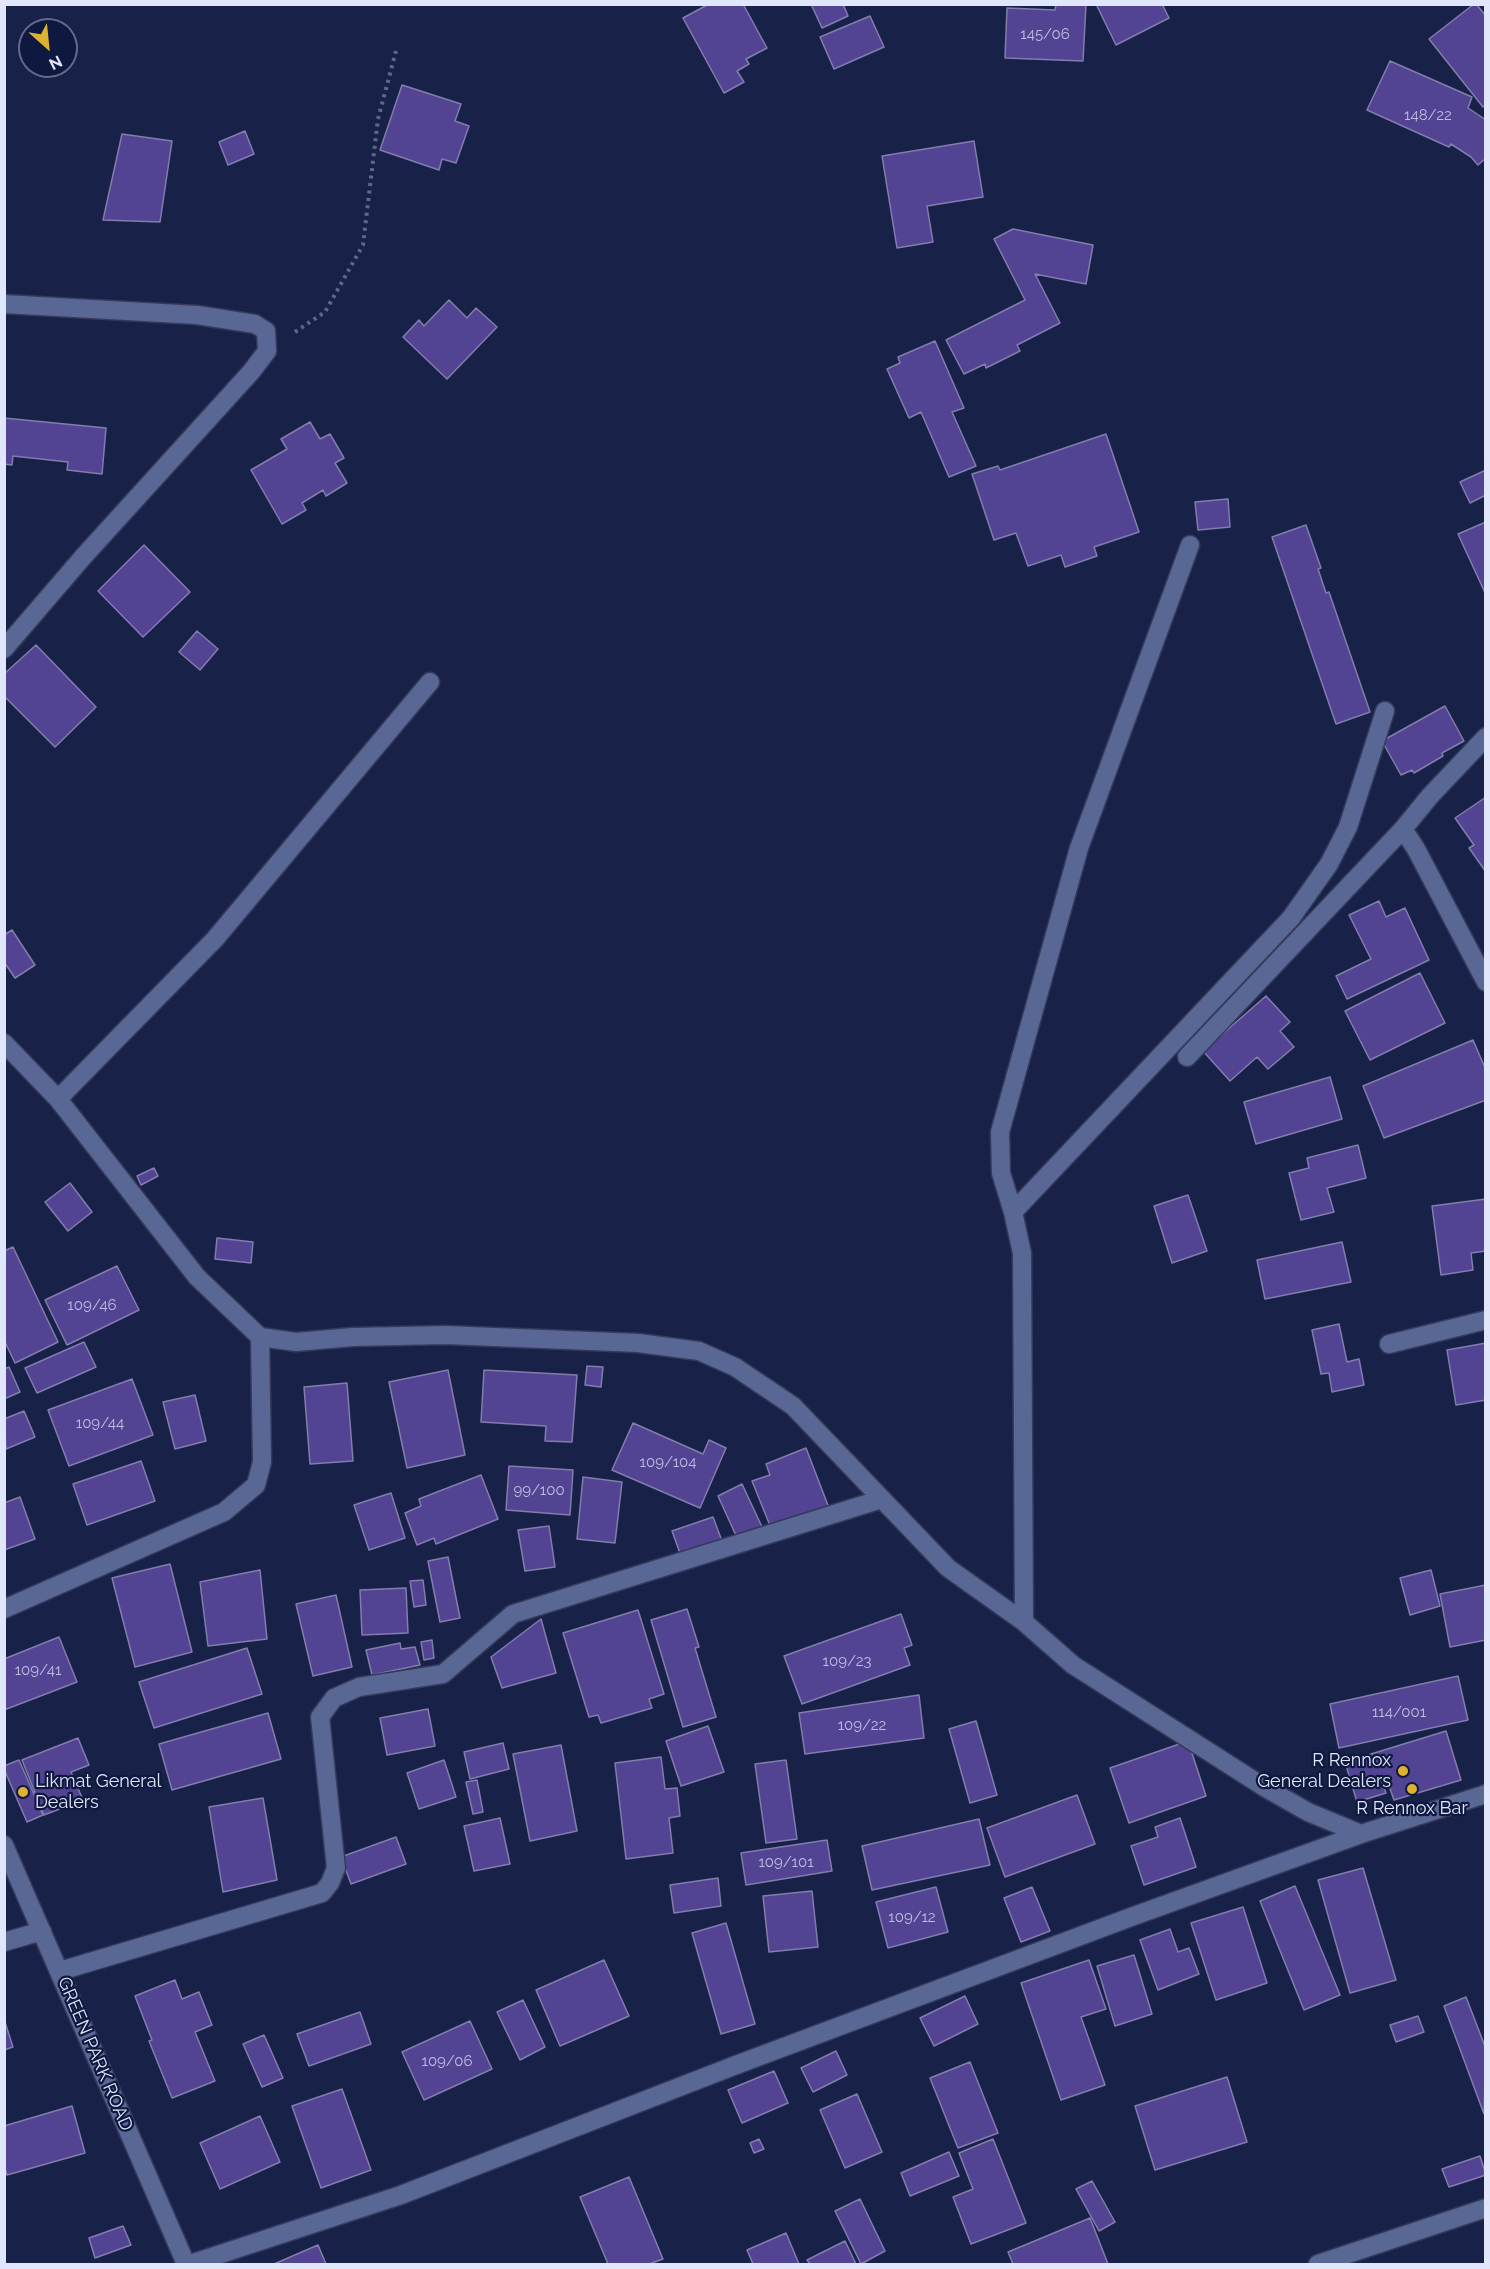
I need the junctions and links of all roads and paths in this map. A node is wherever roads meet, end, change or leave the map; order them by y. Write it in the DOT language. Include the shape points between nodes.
graph roads {
  1 [pos="396,51"];
  2 [pos="4,304"];
  3 [pos="267,351"];
  4 [pos="1190,545"];
  5 [pos="4,649"];
  6 [pos="430,682"];
  7 [pos="1385,711"];
  8 [pos="1485,737"];
  9 [pos="1403,829"];
  10 [pos="1485,982"];
  11 [pos="4,1043"];
  12 [pos="1187,1057"];
  13 [pos="58,1099"];
  14 [pos="1013,1212"];
  15 [pos="1485,1320"];
  16 [pos="260,1337"];
  17 [pos="1389,1344"];
  18 [pos="882,1499"];
  19 [pos="4,1609"];
  20 [pos="1024,1622"];
  21 [pos="1485,1794"];
  22 [pos="1361,1834"];
  23 [pos="4,1845"];
  24 [pos="42,1931"];
  25 [pos="4,1941"];
  26 [pos="60,1971"];
  27 [pos="1485,2208"];
  28 [pos="186,2265"];
  29 [pos="190,2265"];
  30 [pos="1318,2265"];
  1 -- 3 [label="path" via="378,119 363,245 325,312"];
  2 -- 3 [label="street" via="197,315 255,324 266,331"];
  3 -- 5 [label="street"];
  4 -- 14 [label="street" via="1079,848 1000,1132 1001,1173"];
  6 -- 13 [label="street" via="215,939"];
  7 -- 14 [label="street" via="1348,826 1329,864 1290,918"];
  8 -- 9 [label="street"];
  9 -- 10 [label="street"];
  9 -- 12 [label="street"];
  11 -- 13 [label="street"];
  13 -- 16 [label="street" via="197,1277"];
  14 -- 20 [label="street" via="1022,1253"];
  15 -- 17 [label="street"];
  16 -- 18 [label="street" via="296,1342 446,1335 638,1343 699,1351 735,1367 793,1406"];
  16 -- 19 [label="street" via="261,1462 255,1485 224,1512"];
  18 -- 20 [label="street" via="948,1568"];
  18 -- 26 [label="street" via="513,1614 442,1674 359,1687 334,1698 320,1718 336,1868 322,1893"];
  20 -- 22 [label="street" via="1073,1665 1264,1787 1308,1812"];
  21 -- 22 [label="street"];
  22 -- 29 [label="street" via="736,2065 401,2195"];
  23 -- 24 [label="street, GREEN PARK ROAD"];
  24 -- 25 [label="street"];
  24 -- 26 [label="street, GREEN PARK ROAD"];
  26 -- 28 [label="street, GREEN PARK ROAD"];
  27 -- 30 [label="street"];
}
